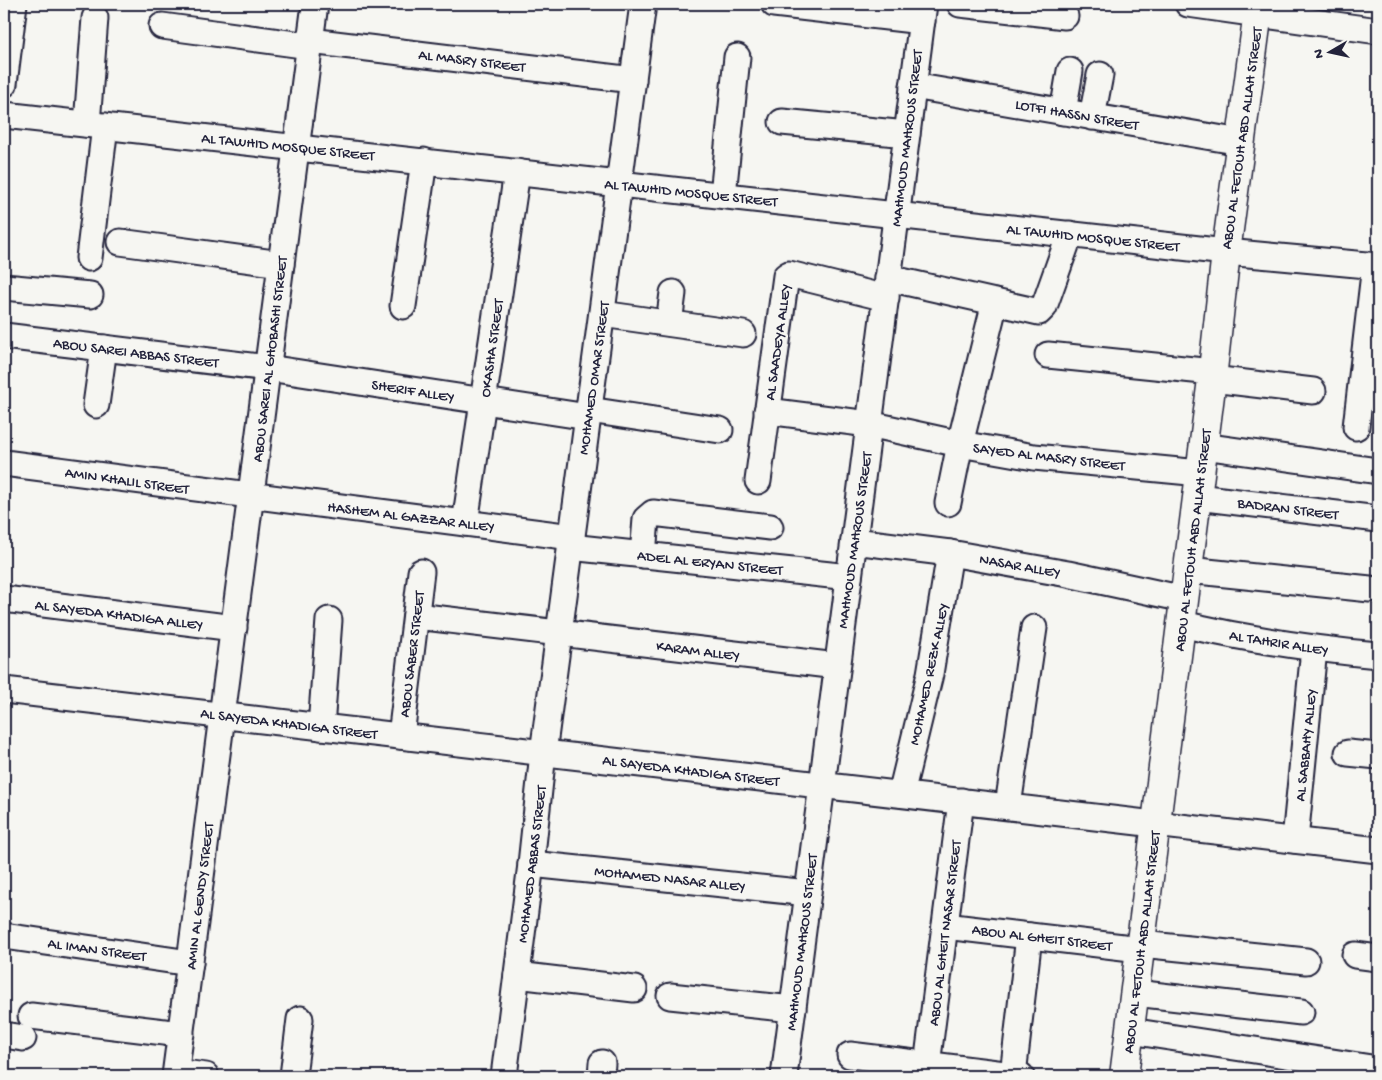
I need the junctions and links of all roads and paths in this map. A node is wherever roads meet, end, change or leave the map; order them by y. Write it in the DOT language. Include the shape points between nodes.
graph roads {
  1 [pos="14,4"];
  2 [pos="315,4"];
  3 [pos="643,4"];
  4 [pos="774,4"];
  5 [pos="960,4"];
  6 [pos="1188,4"];
  7 [pos="1258,9"];
  8 [pos="923,12"];
  9 [pos="1065,16"];
  10 [pos="95,18"];
  11 [pos="162,26"];
  12 [pos="1378,31"];
  13 [pos="310,43"];
  14 [pos="738,57"];
  15 [pos="1070,71"];
  16 [pos="1100,75"];
  17 [pos="633,80"];
  18 [pos="4,84"];
  19 [pos="913,86"];
  20 [pos="1063,112"];
  21 [pos="4,115"];
  22 [pos="1092,117"];
  23 [pos="782,122"];
  24 [pos="96,125"];
  25 [pos="907,134"];
  26 [pos="1241,142"];
  27 [pos="296,147"];
  28 [pos="424,161"];
  29 [pos="517,172"];
  30 [pos="619,184"];
  31 [pos="723,195"];
  32 [pos="896,215"];
  33 [pos="1070,234"];
  34 [pos="120,242"];
  35 [pos="1226,252"];
  36 [pos="89,258"];
  37 [pos="281,264"];
  38 [pos="1377,265"];
  39 [pos="4,287"];
  40 [pos="887,288"];
  41 [pos="673,293"];
  42 [pos="90,295"];
  43 [pos="994,302"];
  44 [pos="403,306"];
  45 [pos="602,314"];
  46 [pos="668,323"];
  47 [pos="743,334"];
  48 [pos="4,336"];
  49 [pos="104,348"];
  50 [pos="1048,354"];
  51 [pos="268,368"];
  52 [pos="1212,375"];
  53 [pos="1313,391"];
  54 [pos="483,401"];
  55 [pos="96,405"];
  56 [pos="767,412"];
  57 [pos="589,414"];
  58 [pos="1364,415"];
  59 [pos="869,424"];
  60 [pos="720,430"];
  61 [pos="960,444"];
  62 [pos="1203,446"];
  63 [pos="4,463"];
  64 [pos="1378,471"];
  65 [pos="758,481"];
  66 [pos="1198,485"];
  67 [pos="251,496"];
  68 [pos="948,503"];
  69 [pos="1378,519"];
  70 [pos="465,523"];
  71 [pos="770,527"];
  72 [pos="854,540"];
  73 [pos="571,542"];
  74 [pos="950,553"];
  75 [pos="643,555"];
  76 [pos="1188,570"];
  77 [pos="421,572"];
  78 [pos="849,577"];
  79 [pos="1370,589"];
  80 [pos="4,599"];
  81 [pos="1182,612"];
  82 [pos="416,616"];
  83 [pos="330,620"];
  84 [pos="234,628"];
  85 [pos="1034,628"];
  86 [pos="560,633"];
  87 [pos="1314,649"];
  88 [pos="1378,655"];
  89 [pos="837,666"];
  90 [pos="4,690"];
  91 [pos="222,715"];
  92 [pos="321,727"];
  93 [pos="401,736"];
  94 [pos="544,752"];
  95 [pos="1348,753"];
  96 [pos="1378,756"];
  97 [pos="822,785"];
  98 [pos="901,794"];
  99 [pos="961,801"];
  100 [pos="1008,806"];
  101 [pos="1156,824"];
  102 [pos="1295,840"];
  103 [pos="1378,850"];
  104 [pos="532,864"];
  105 [pos="808,893"];
  106 [pos="945,926"];
  107 [pos="4,936"];
  108 [pos="1029,936"];
  109 [pos="1140,947"];
  110 [pos="1306,961"];
  111 [pos="190,963"];
  112 [pos="517,975"];
  113 [pos="634,989"];
  114 [pos="1134,994"];
  115 [pos="670,996"];
  116 [pos="793,1009"];
  117 [pos="1300,1012"];
  118 [pos="300,1019"];
  119 [pos="19,1030"];
  120 [pos="1130,1031"];
  121 [pos="181,1034"];
  122 [pos="850,1055"];
  123 [pos="927,1065"];
  124 [pos="881,1068"];
  125 [pos="1378,1069"];
  126 [pos="176,1074"];
  127 [pos="206,1076"];
  128 [pos="293,1076"];
  129 [pos="504,1076"];
  130 [pos="784,1076"];
  131 [pos="1017,1076"];
  132 [pos="1124,1076"];
  1 -- 18 [label="street"];
  2 -- 13 [label="street, ABOU SAREI AL GHOBASHI STREET"];
  3 -- 17 [label="street, MOHAMED OMAR STREET"];
  4 -- 8 [label="street"];
  5 -- 9 [label="street"];
  6 -- 7 [label="street"];
  7 -- 12 [label="street"];
  7 -- 26 [label="street, ABOU AL FETOUH ABD ALLAH STREET"];
  8 -- 19 [label="street, MAHMOUD MAHROUS STREET"];
  10 -- 24 [label="street"];
  11 -- 13 [label="street, AL MASRY STREET"];
  13 -- 17 [label="street, AL MASRY STREET"];
  13 -- 27 [label="street, ABOU SAREI AL GHOBASHI STREET"];
  14 -- 31 [label="street"];
  15 -- 20 [label="street"];
  16 -- 22 [label="street"];
  17 -- 30 [label="street, MOHAMED OMAR STREET"];
  19 -- 20 [label="street, LOTFI HASSN STREET"];
  19 -- 25 [label="street, MAHMOUD MAHROUS STREET"];
  20 -- 22 [label="street, LOTFI HASSN STREET"];
  21 -- 24 [label="street, AL TAWHID MOSQUE STREET"];
  22 -- 26 [label="street, LOTFI HASSN STREET"];
  23 -- 25 [label="street"];
  24 -- 27 [label="street, AL TAWHID MOSQUE STREET"];
  24 -- 36 [label="street"];
  25 -- 32 [label="street, MAHMOUD MAHROUS STREET"];
  26 -- 35 [label="street, ABOU AL FETOUH ABD ALLAH STREET"];
  27 -- 28 [label="street, AL TAWHID MOSQUE STREET"];
  27 -- 37 [label="street, ABOU SAREI AL GHOBASHI STREET"];
  28 -- 29 [label="street, AL TAWHID MOSQUE STREET"];
  28 -- 44 [label="street"];
  29 -- 30 [label="street, AL TAWHID MOSQUE STREET"];
  29 -- 54 [label="street, OKASHA STREET"];
  30 -- 31 [label="street, AL TAWHID MOSQUE STREET"];
  30 -- 45 [label="street, MOHAMED OMAR STREET"];
  31 -- 32 [label="street, AL TAWHID MOSQUE STREET"];
  32 -- 33 [label="street, AL TAWHID MOSQUE STREET"];
  32 -- 40 [label="street, MAHMOUD MAHROUS STREET"];
  33 -- 35 [label="street, AL TAWHID MOSQUE STREET"];
  33 -- 43 [label="street" via="1044,307 1039,312"];
  34 -- 37 [label="street"];
  35 -- 38 [label="street, AL TAWHID MOSQUE STREET"];
  35 -- 52 [label="street, ABOU AL FETOUH ABD ALLAH STREET"];
  37 -- 51 [label="street, ABOU SAREI AL GHOBASHI STREET"];
  38 -- 58 [label="street"];
  39 -- 42 [label="street"];
  40 -- 43 [label="street"];
  40 -- 56 [label="street, AL SAADEYA ALLEY" via="786,276"];
  40 -- 59 [label="street, MAHMOUD MAHROUS STREET"];
  41 -- 46 [label="street"];
  43 -- 61 [label="street"];
  45 -- 46 [label="street"];
  45 -- 57 [label="street, MOHAMED OMAR STREET"];
  46 -- 47 [label="street"];
  48 -- 49 [label="street, ABOU SAREI ABBAS STREET"];
  49 -- 51 [label="street, ABOU SAREI ABBAS STREET"];
  49 -- 55 [label="street"];
  50 -- 52 [label="street"];
  51 -- 54 [label="street, SHERIF ALLEY"];
  51 -- 67 [label="street, ABOU SAREI AL GHOBASHI STREET"];
  52 -- 53 [label="street"];
  52 -- 62 [label="street, ABOU AL FETOUH ABD ALLAH STREET"];
  54 -- 57 [label="street, SHERIF ALLEY"];
  54 -- 70 [label="street, OKASHA STREET"];
  56 -- 59 [label="street, SAYED AL MASRY STREET"];
  56 -- 65 [label="street, AL SAADEYA ALLEY"];
  57 -- 60 [label="street, SHERIF ALLEY"];
  57 -- 73 [label="street, MOHAMED OMAR STREET"];
  59 -- 61 [label="street, SAYED AL MASRY STREET"];
  59 -- 72 [label="street, MAHMOUD MAHROUS STREET"];
  61 -- 66 [label="street, SAYED AL MASRY STREET"];
  61 -- 68 [label="street"];
  62 -- 64 [label="street"];
  62 -- 66 [label="street, ABOU AL FETOUH ABD ALLAH STREET"];
  63 -- 67 [label="street, AMIN KHALIL STREET"];
  66 -- 69 [label="street, BADRAN STREET"];
  66 -- 76 [label="street, ABOU AL FETOUH ABD ALLAH STREET"];
  67 -- 70 [label="street, HASHEM AL GAZZAR ALLEY"];
  67 -- 84 [label="street, ABOU SAREI AL GHOBASHI STREET"];
  70 -- 73 [label="street, HASHEM AL GAZZAR ALLEY"];
  71 -- 75 [label="street" via="653,513 646,519"];
  72 -- 74 [label="street, NASAR ALLEY"];
  72 -- 78 [label="street, MAHMOUD MAHROUS STREET"];
  73 -- 75 [label="street, ADEL AL ERYAN STREET"];
  73 -- 86 [label="street, MOHAMED OMAR STREET"];
  74 -- 81 [label="street, NASAR ALLEY" via="1068,574"];
  74 -- 98 [label="street, MOHAMED REZK ALLEY" via="930,674"];
  75 -- 78 [label="street, ADEL AL ERYAN STREET"];
  76 -- 79 [label="street"];
  76 -- 81 [label="street, ABOU AL FETOUH ABD ALLAH STREET"];
  77 -- 82 [label="street, ABOU SABER STREET"];
  78 -- 89 [label="street, MAHMOUD MAHROUS STREET"];
  80 -- 84 [label="street, AL SAYEDA KHADIGA ALLEY"];
  81 -- 87 [label="street, AL TAHRIR ALLEY" via="1249,639"];
  81 -- 101 [label="street, ABOU AL FETOUH ABD ALLAH STREET"];
  82 -- 86 [label="street, KARAM ALLEY"];
  82 -- 93 [label="street, ABOU SABER STREET"];
  83 -- 92 [label="street"];
  84 -- 91 [label="street, ABOU SAREI AL GHOBASHI STREET"];
  85 -- 100 [label="street"];
  86 -- 89 [label="street, KARAM ALLEY"];
  86 -- 94 [label="street, MOHAMED OMAR STREET"];
  87 -- 88 [label="street, AL TAHRIR ALLEY"];
  87 -- 102 [label="street, AL SABBAHY ALLEY"];
  89 -- 97 [label="street, MAHMOUD MAHROUS STREET"];
  90 -- 91 [label="street, AL SAYEDA KHADIGA STREET"];
  91 -- 92 [label="street, AL SAYEDA KHADIGA STREET"];
  91 -- 111 [label="street, AMIN AL GENDY STREET"];
  92 -- 93 [label="street, AL SAYEDA KHADIGA STREET"];
  93 -- 94 [label="street, AL SAYEDA KHADIGA STREET"];
  94 -- 97 [label="street, AL SAYEDA KHADIGA STREET"];
  94 -- 104 [label="street, MOHAMED ABBAS STREET"];
  95 -- 96 [label="street"];
  97 -- 98 [label="street, AL SAYEDA KHADIGA STREET"];
  97 -- 105 [label="street, MAHMOUD MAHROUS STREET"];
  98 -- 99 [label="street, AL SAYEDA KHADIGA STREET"];
  99 -- 100 [label="street, AL SAYEDA KHADIGA STREET"];
  99 -- 106 [label="street, ABOU AL GHEIT NASAR STREET"];
  100 -- 101 [label="street, AL SAYEDA KHADIGA STREET"];
  101 -- 102 [label="street, AL SAYEDA KHADIGA STREET"];
  101 -- 109 [label="street, ABOU AL FETOUH ABD ALLAH STREET"];
  102 -- 103 [label="street, AL SAYEDA KHADIGA STREET"];
  104 -- 105 [label="street, MOHAMED NASAR ALLEY"];
  104 -- 112 [label="street, MOHAMED ABBAS STREET"];
  105 -- 116 [label="street, MAHMOUD MAHROUS STREET"];
  106 -- 108 [label="street, ABOU AL GHEIT STREET"];
  106 -- 123 [label="street, ABOU AL GHEIT NASAR STREET"];
  107 -- 111 [label="street, AL IMAN STREET"];
  108 -- 109 [label="street, ABOU AL GHEIT STREET"];
  108 -- 131 [label="street"];
  109 -- 110 [label="street, ABOU AL GHEIT STREET"];
  109 -- 114 [label="street, ABOU AL FETOUH ABD ALLAH STREET"];
  111 -- 121 [label="street, AMIN AL GENDY STREET"];
  112 -- 113 [label="street"];
  112 -- 129 [label="street, MOHAMED ABBAS STREET"];
  114 -- 117 [label="street"];
  114 -- 120 [label="street, ABOU AL FETOUH ABD ALLAH STREET"];
  115 -- 116 [label="street"];
  116 -- 130 [label="street, MAHMOUD MAHROUS STREET"];
  118 -- 128 [label="street"];
  119 -- 121 [label="street"];
  120 -- 125 [label="street"];
  120 -- 132 [label="street, ABOU AL FETOUH ABD ALLAH STREET"];
  121 -- 126 [label="street, AMIN AL GENDY STREET"];
  122 -- 124 [label="street"];
  123 -- 124 [label="street"];
  123 -- 131 [label="street"];
  126 -- 127 [label="street"];
}
